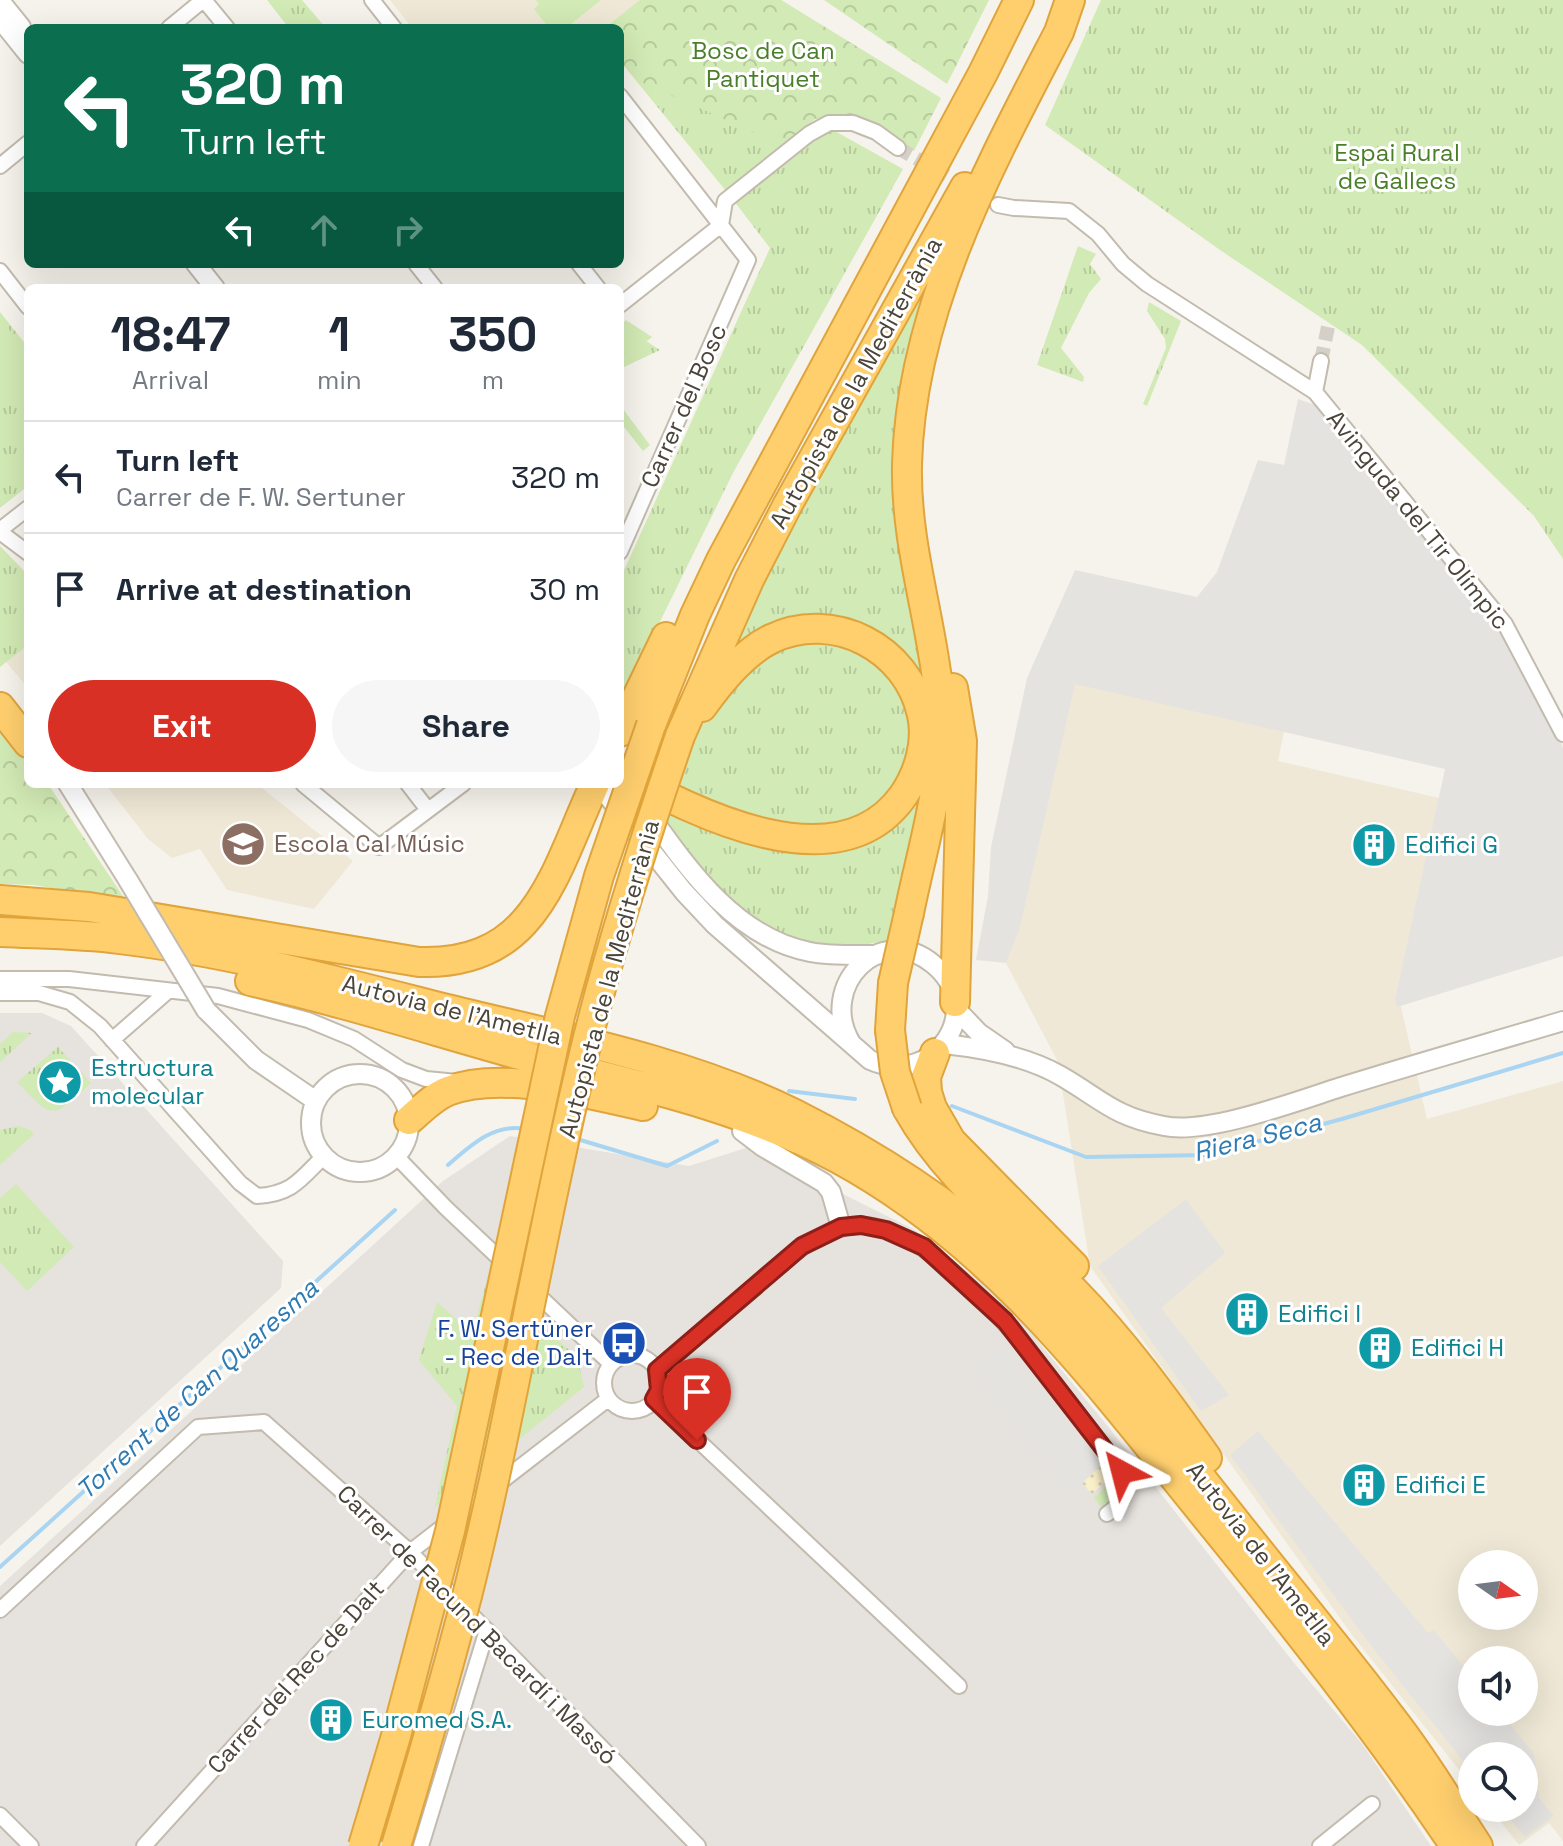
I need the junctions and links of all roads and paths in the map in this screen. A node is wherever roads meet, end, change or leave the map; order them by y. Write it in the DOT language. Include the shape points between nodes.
graph roads {
  1 [pos="204,0"];
  2 [pos="372,0"];
  3 [pos="1019,0"];
  4 [pos="1068,0"];
  5 [pos="0,1"];
  6 [pos="0,19"];
  7 [pos="174,24"];
  8 [pos="224,24"];
  9 [pos="391,24"];
  10 [pos="24,30"];
  11 [pos="24,49"];
  12 [pos="624,101"];
  13 [pos="24,146"];
  14 [pos="898,148"];
  15 [pos="991,152"];
  16 [pos="935,164"];
  17 [pos="0,166"];
  18 [pos="998,205"];
  19 [pos="721,225"];
  20 [pos="199,268"];
  21 [pos="214,268"];
  22 [pos="419,268"];
  23 [pos="582,268"];
  24 [pos="0,271"];
  25 [pos="212,284"];
  26 [pos="227,284"];
  27 [pos="432,284"];
  28 [pos="595,284"];
  29 [pos="24,302"];
  30 [pos="624,302"];
  31 [pos="1321,361"];
  32 [pos="1315,392"];
  33 [pos="24,511"];
  34 [pos="625,522"];
  35 [pos="0,531"];
  36 [pos="24,550"];
  37 [pos="915,568"];
  38 [pos="0,694"];
  39 [pos="0,707"];
  40 [pos="624,725"];
  41 [pos="24,726"];
  42 [pos="1563,734"];
  43 [pos="680,736"];
  44 [pos="24,738"];
  45 [pos="624,775"];
  46 [pos="624,778"];
  47 [pos="70,788"];
  48 [pos="308,788"];
  49 [pos="411,788"];
  50 [pos="458,788"];
  51 [pos="595,788"];
  52 [pos="600,788"];
  53 [pos="428,810"];
  54 [pos="0,900"];
  55 [pos="0,932"];
  56 [pos="0,951"];
  57 [pos="877,955"];
  58 [pos="0,979"];
  59 [pos="168,991"];
  60 [pos="0,993"];
  61 [pos="955,1006"];
  62 [pos="1563,1021"];
  63 [pos="112,1040"];
  64 [pos="851,1043"];
  65 [pos="940,1049"];
  66 [pos="1026,1061"];
  67 [pos="483,1084"];
  68 [pos="316,1101"];
  69 [pos="409,1120"];
  70 [pos="742,1131"];
  71 [pos="324,1156"];
  72 [pos="396,1156"];
  73 [pos="913,1205"];
  74 [pos="841,1227"];
  75 [pos="610,1363"];
  76 [pos="657,1370"];
  77 [pos="1142,1370"];
  78 [pos="608,1399"];
  79 [pos="654,1399"];
  80 [pos="1107,1514"];
  81 [pos="410,1552"];
  82 [pos="0,1610"];
  83 [pos="487,1630"];
  84 [pos="959,1686"];
  85 [pos="1399,1727"];
  86 [pos="1372,1804"];
  87 [pos="0,1815"];
  88 [pos="31,1846"];
  89 [pos="144,1846"];
  90 [pos="363,1846"];
  91 [pos="396,1846"];
  92 [pos="421,1846"];
  93 [pos="698,1846"];
  94 [pos="1320,1846"];
  95 [pos="1455,1846"];
  96 [pos="1478,1846"];
  1 -- 7 [label="street"];
  1 -- 8 [label="street"];
  2 -- 9 [label="street"];
  3 -- 16 [label="highway, Autopista de la Mediterrània"];
  4 -- 15 [label="highway, Autopista de la Mediterrània" via="1051,23"];
  5 -- 10 [label="street"];
  6 -- 11 [label="street"];
  12 -- 19 [label="street"];
  13 -- 17 [label="street"];
  14 -- 19 [label="street" via="853,123 829,123 725,201"];
  15 -- 37 [label="highway" via="929,329 915,385 907,463"];
  15 -- 43 [label="highway, Autopista de la Mediterrània" via="775,529"];
  16 -- 40 [label="highway" via="905,200 825,339 681,606"];
  16 -- 90 [label="highway, Autopista de la Mediterrània, bridge" via="695,615 599,876 560,1016 450,1531"];
  18 -- 32 [label="street, Avinguda del Tir Olímpic" via="1069,211 1147,284"];
  19 -- 30 [label="street"];
  19 -- 34 [label="street, Carrer del Bosc" via="748,260"];
  20 -- 25 [label="street"];
  21 -- 26 [label="street"];
  22 -- 27 [label="street"];
  23 -- 28 [label="street"];
  24 -- 29 [label="street"];
  31 -- 32 [label="street, Avinguda del Tir Olímpic"];
  32 -- 42 [label="street, Avinguda del Tir Olímpic" via="1505,624"];
  33 -- 35 [label="street"];
  35 -- 36 [label="street"];
  37 -- 61 [label="highway" via="938,630 962,741"];
  37 -- 77 [label="highway, bridge" via="941,737 935,802 893,983 895,1072 921,1133 953,1174 1073,1290"];
  38 -- 41 [label="street"];
  39 -- 44 [label="highway"];
  43 -- 45 [label="highway" via="751,651 785,634 818,629 865,639 900,668 917,699 924,736 916,772 901,799 853,832 820,840 786,838 738,825"];
  43 -- 91 [label="highway, Autopista de la Mediterrània, bridge" via="584,1053 467,1595"];
  46 -- 57 [label="street" via="707,887 740,920 809,952"];
  47 -- 68 [label="street, bridge" via="206,1010 256,1060"];
  48 -- 53 [label="street" via="379,847"];
  49 -- 53 [label="street"];
  50 -- 53 [label="street"];
  51 -- 54 [label="highway" via="552,880 524,924 498,946 463,960 419,962 89,907"];
  52 -- 64 [label="street" via="715,925"];
  55 -- 85 [label="highway, Autovia de l'Ametlla" via="171,946 397,996 696,1074 767,1101 843,1139 925,1190 1036,1283 1151,1415"];
  56 -- 73 [label="highway, Autovia de l'Ametlla" via="165,963 259,983 667,1094 802,1142"];
  57 -- 61 [label="street" via="908,952 928,959 949,982"];
  57 -- 64 [label="street" via="852,974 842,993 840,1014"];
  58 -- 59 [label="street" via="69,979"];
  59 -- 63 [label="street"];
  59 -- 67 [label="street" via="218,996 308,1020 426,1079"];
  60 -- 63 [label="street" via="39,993 70,1002"];
  61 -- 65 [label="street" via="953,1027"];
  61 -- 66 [label="street" via="997,1047"];
  62 -- 66 [label="street" via="1272,1109 1168,1127 1126,1117 1061,1076"];
  63 -- 71 [label="street" via="257,1196 279,1195"];
  64 -- 65 [label="street" via="863,1056 886,1066 912,1066"];
  65 -- 66 [label="street" via="965,1046"];
  65 -- 77 [label="highway" via="926,1077 927,1092 951,1141 1075,1267 1117,1323"];
  67 -- 69 [label="highway" via="447,1092"];
  67 -- 70 [label="highway" via="602,1097"];
  68 -- 69 [label="street" via="336,1080 363,1074 377,1077 399,1094"];
  68 -- 71 [label="street" via="311,1120"];
  69 -- 72 [label="street"];
  70 -- 73 [label="highway"];
  70 -- 74 [label="street" via="824,1183"];
  71 -- 72 [label="street" via="352,1172 368,1172"];
  72 -- 75 [label="street"];
  73 -- 95 [label="highway, Autovia de l'Ametlla" via="984,1261 1062,1340 1255,1577"];
  74 -- 76 [label="street" via="802,1246"];
  74 -- 80 [label="street" via="886,1230 924,1247 1005,1321 1122,1472 1125,1496"];
  75 -- 76 [label="street" via="635,1355 648,1359"];
  75 -- 78 [label="street" via="603,1381"];
  76 -- 79 [label="street" via="659,1390"];
  77 -- 85 [label="highway" via="1372,1680"];
  78 -- 79 [label="street" via="631,1411"];
  78 -- 81 [label="street, Carrer del Rec de Dalt"];
  79 -- 84 [label="street"];
  81 -- 82 [label="street, Carrer de Facund Bacardí i Massó" via="264,1422 198,1427"];
  81 -- 83 [label="street, Carrer de Facund Bacardí i Massó"];
  81 -- 89 [label="street, Carrer del Rec de Dalt"];
  83 -- 92 [label="street"];
  83 -- 93 [label="street, Carrer de Facund Bacardí i Massó"];
  85 -- 96 [label="highway, Autovia de l'Ametlla"];
  86 -- 94 [label="street"];
  87 -- 88 [label="street"];
}
